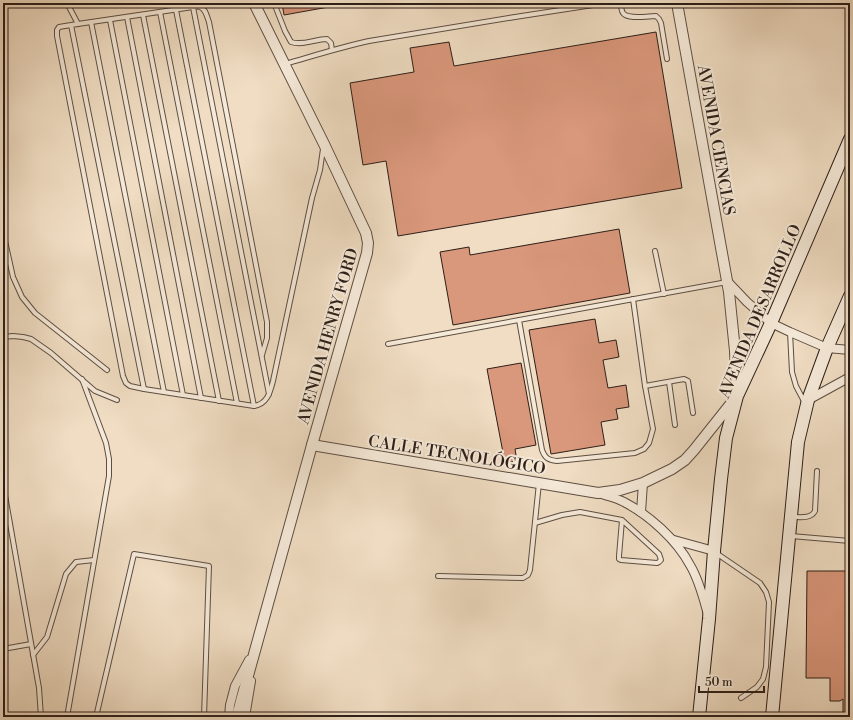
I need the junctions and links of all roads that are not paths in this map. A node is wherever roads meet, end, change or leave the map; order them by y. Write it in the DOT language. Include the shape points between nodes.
graph roads {
  1 [pos="66,3"];
  2 [pos="254,3"];
  3 [pos="274,3"];
  4 [pos="606,3"];
  5 [pos="621,3"];
  6 [pos="676,3"];
  7 [pos="199,5"];
  8 [pos="193,7"];
  9 [pos="176,10"];
  10 [pos="160,12"];
  11 [pos="143,15"];
  12 [pos="127,17"];
  13 [pos="110,20"];
  14 [pos="91,22"];
  15 [pos="78,24"];
  16 [pos="71,25"];
  17 [pos="332,50"];
  18 [pos="666,59"];
  19 [pos="284,64"];
  20 [pos="850,139"];
  21 [pos="324,144"];
  22 [pos="846,162"];
  23 [pos="3,232"];
  24 [pos="655,251"];
  25 [pos="728,282"];
  26 [pos="664,294"];
  27 [pos="850,296"];
  28 [pos="633,299"];
  29 [pos="519,320"];
  30 [pos="771,323"];
  31 [pos="790,332"];
  32 [pos="3,337"];
  33 [pos="388,344"];
  34 [pos="827,348"];
  35 [pos="850,350"];
  36 [pos="262,356"];
  37 [pos="107,370"];
  38 [pos="850,377"];
  39 [pos="82,379"];
  40 [pos="669,382"];
  41 [pos="645,386"];
  42 [pos="144,389"];
  43 [pos="164,392"];
  44 [pos="269,394"];
  45 [pos="183,395"];
  46 [pos="738,396"];
  47 [pos="201,398"];
  48 [pos="117,400"];
  49 [pos="219,401"];
  50 [pos="807,403"];
  51 [pos="237,404"];
  52 [pos="254,406"];
  53 [pos="693,413"];
  54 [pos="675,425"];
  55 [pos="312,445"];
  56 [pos="816,471"];
  57 [pos="539,483"];
  58 [pos="643,483"];
  59 [pos="3,484"];
  60 [pos="598,492"];
  61 [pos="641,512"];
  62 [pos="791,517"];
  63 [pos="622,520"];
  64 [pos="535,523"];
  65 [pos="789,536"];
  66 [pos="674,540"];
  67 [pos="850,541"];
  68 [pos="714,551"];
  69 [pos="94,560"];
  70 [pos="438,576"];
  71 [pos="709,619"];
  72 [pos="31,644"];
  73 [pos="256,647"];
  74 [pos="3,649"];
  75 [pos="33,655"];
  76 [pos="741,698"];
  77 [pos="41,717"];
  78 [pos="67,717"];
  79 [pos="96,717"];
  80 [pos="204,717"];
  81 [pos="229,717"];
  82 [pos="237,717"];
  83 [pos="245,717"];
  84 [pos="699,717"];
  85 [pos="772,717"];
  1 -- 15 [label="lane"];
  2 -- 19 [label="street, AVENIDA HENRY FORD"];
  3 -- 17 [label="lane" via="291,42 300,44 327,39"];
  4 -- 17 [label="lane" via="369,41"];
  5 -- 18 [label="lane" via="622,12 626,16 656,16 659,19"];
  6 -- 25 [label="street, AVENIDA CIENCIAS"];
  7 -- 8 [label="lane"];
  7 -- 36 [label="lane" via="207,14 209,22 267,322 267,338"];
  8 -- 9 [label="lane"];
  8 -- 36 [label="lane"];
  9 -- 10 [label="lane"];
  9 -- 52 [label="lane"];
  10 -- 11 [label="lane"];
  10 -- 51 [label="lane"];
  11 -- 12 [label="lane"];
  11 -- 49 [label="lane"];
  12 -- 13 [label="lane"];
  12 -- 47 [label="lane"];
  13 -- 14 [label="lane"];
  13 -- 45 [label="lane"];
  14 -- 15 [label="lane"];
  14 -- 43 [label="lane"];
  15 -- 16 [label="lane"];
  16 -- 42 [label="lane"];
  16 -- 42 [label="lane" via="59,27 57,36 123,376 130,386"];
  17 -- 19 [label="lane"];
  19 -- 21 [label="street, AVENIDA HENRY FORD"];
  20 -- 22 [label="main road, AVENIDA DESARROLLO"];
  21 -- 44 [label="lane"];
  21 -- 55 [label="street, AVENIDA HENRY FORD" via="366,233 368,243"];
  22 -- 30 [label="main road, AVENIDA DESARROLLO"];
  23 -- 37 [label="lane" via="13,276 22,297 35,313"];
  24 -- 26 [label="lane"];
  25 -- 26 [label="lane"];
  25 -- 30 [label="street"];
  25 -- 46 [label="street, AVENIDA CIENCIAS"];
  26 -- 28 [label="lane"];
  27 -- 34 [label="main road"];
  28 -- 29 [label="lane"];
  28 -- 41 [label="lane"];
  29 -- 33 [label="lane"];
  29 -- 41 [label="lane" via="542,450 545,457 550,460 635,453 644,449 649,443 653,429"];
  30 -- 31 [label="street"];
  30 -- 46 [label="main road, AVENIDA DESARROLLO"];
  31 -- 34 [label="street"];
  31 -- 50 [label="lane" via="792,372 796,386"];
  32 -- 39 [label="lane" via="23,336 31,339"];
  34 -- 35 [label="street"];
  34 -- 50 [label="main road"];
  36 -- 44 [label="lane"];
  38 -- 50 [label="street"];
  39 -- 48 [label="lane" via="95,391"];
  39 -- 69 [label="lane" via="106,443 109,459 109,476"];
  40 -- 41 [label="lane"];
  40 -- 53 [label="lane" via="688,381"];
  40 -- 54 [label="lane"];
  42 -- 43 [label="lane"];
  43 -- 45 [label="lane"];
  44 -- 52 [label="lane" via="265,402"];
  45 -- 47 [label="lane"];
  46 -- 58 [label="street, CALLE TECNOLÓGICO" via="685,460"];
  46 -- 68 [label="main road, AVENIDA DESARROLLO" via="726,438"];
  47 -- 49 [label="lane"];
  49 -- 51 [label="lane"];
  50 -- 62 [label="main road" via="798,442"];
  51 -- 52 [label="lane"];
  55 -- 57 [label="street, CALLE TECNOLÓGICO"];
  55 -- 73 [label="street, AVENIDA HENRY FORD"];
  56 -- 62 [label="lane" via="815,511 810,516"];
  57 -- 60 [label="street, CALLE TECNOLÓGICO"];
  57 -- 64 [label="lane"];
  58 -- 60 [label="street, CALLE TECNOLÓGICO" via="620,490"];
  58 -- 61 [label="street"];
  59 -- 72 [label="lane"];
  60 -- 61 [label="street, CALLE TECNOLÓGICO"];
  61 -- 66 [label="street, CALLE TECNOLÓGICO"];
  62 -- 65 [label="main road"];
  63 -- 63 [label="lane" via="618,556 620,559 659,562 659,554"];
  63 -- 64 [label="lane" via="580,512"];
  64 -- 70 [label="lane" via="530,570 523,578"];
  65 -- 67 [label="lane"];
  65 -- 85 [label="main road"];
  66 -- 68 [label="street, CALLE TECNOLÓGICO"];
  66 -- 71 [label="street, CALLE TECNOLÓGICO" via="690,564"];
  68 -- 71 [label="main road, AVENIDA DESARROLLO"];
  68 -- 76 [label="lane" via="760,583 769,602 766,667 763,679 757,687"];
  69 -- 75 [label="lane" via="76,562 66,574 48,637"];
  69 -- 78 [label="lane"];
  71 -- 84 [label="main road, AVENIDA DESARROLLO"];
  72 -- 74 [label="lane"];
  72 -- 75 [label="lane"];
  73 -- 81 [label="street, AVENIDA HENRY FORD" via="235,686"];
  73 -- 82 [label="street, AVENIDA HENRY FORD"];
  73 -- 83 [label="street, AVENIDA HENRY FORD"];
  75 -- 77 [label="lane"];
  79 -- 80 [label="lane" via="134,554 209,566"];
}
